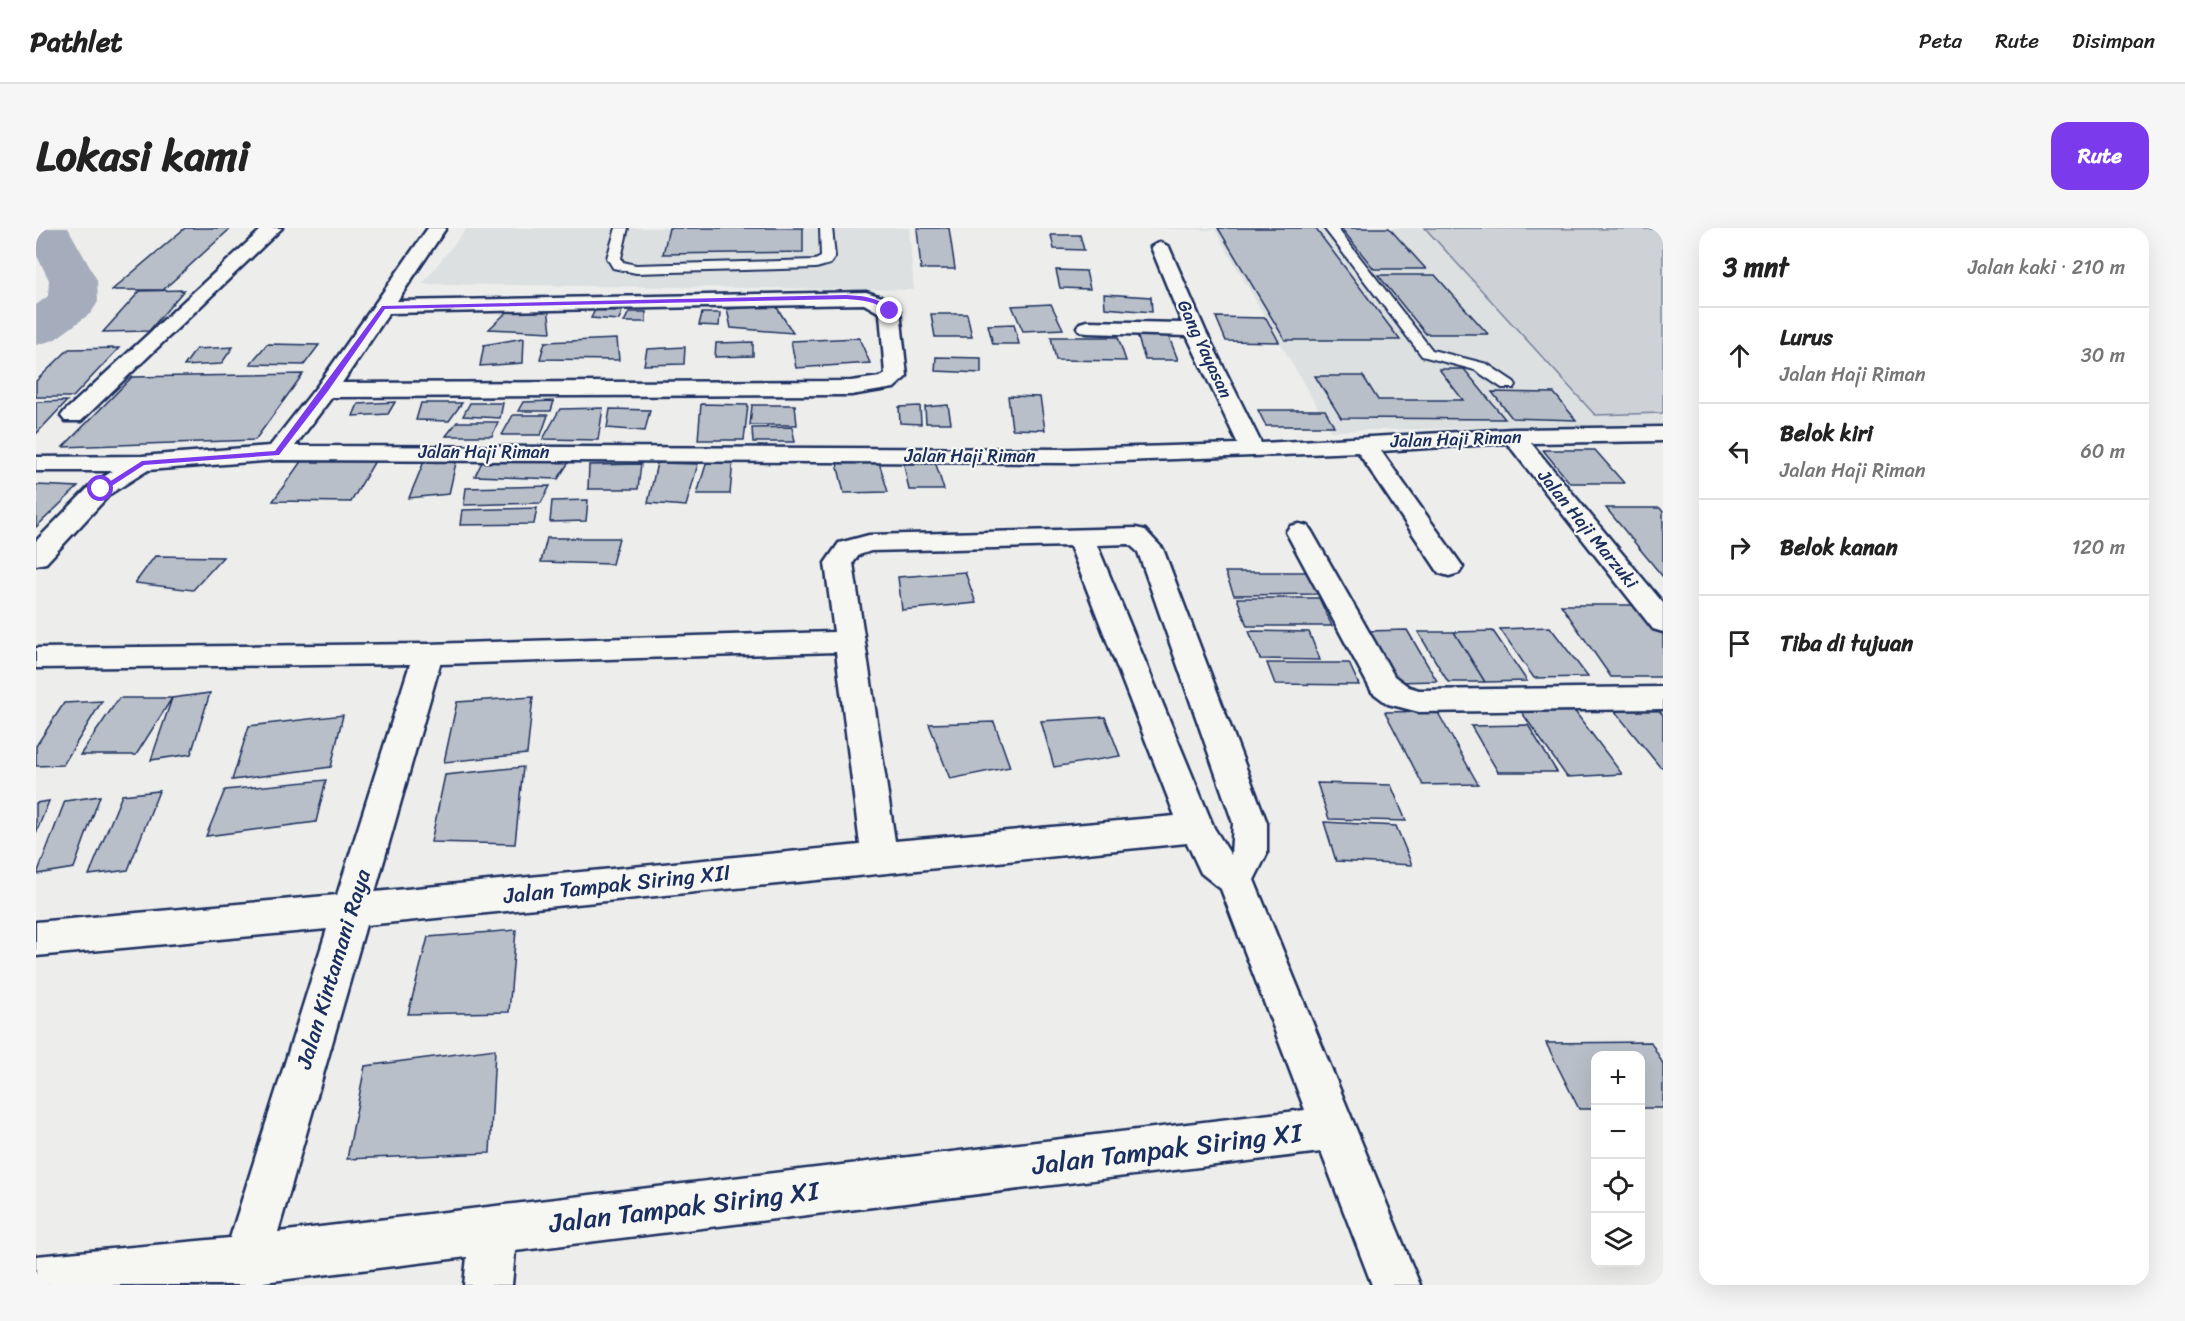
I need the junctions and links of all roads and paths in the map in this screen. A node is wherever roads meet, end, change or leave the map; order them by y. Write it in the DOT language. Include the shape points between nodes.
graph roads {
  1 [pos="273,228"];
  2 [pos="438,228"];
  3 [pos="622,228"];
  4 [pos="826,228"];
  5 [pos="1330,228"];
  6 [pos="1160,247"];
  7 [pos="384,307"];
  8 [pos="1087,327"];
  9 [pos="1196,330"];
  10 [pos="1508,385"];
  11 [pos="326,390"];
  12 [pos="73,416"];
  13 [pos="1663,434"];
  14 [pos="1513,436"];
  15 [pos="1364,443"];
  16 [pos="1253,451"];
  17 [pos="277,453"];
  18 [pos="142,463"];
  19 [pos="36,464"];
  20 [pos="1299,532"];
  21 [pos="1080,537"];
  22 [pos="36,556"];
  23 [pos="1449,567"];
  24 [pos="1663,622"];
  25 [pos="848,642"];
  26 [pos="428,654"];
  27 [pos="36,658"];
  28 [pos="1663,698"];
  29 [pos="1197,828"];
  30 [pos="879,856"];
  31 [pos="1236,880"];
  32 [pos="351,912"];
  33 [pos="36,939"];
  34 [pos="1332,1129"];
  35 [pos="494,1230"];
  36 [pos="243,1273"];
  37 [pos="36,1280"];
  38 [pos="488,1285"];
  39 [pos="1396,1285"];
  1 -- 12 [label="street"];
  2 -- 7 [label="street"];
  3 -- 4 [label="lane" via="614,258 618,265 636,268 816,264 828,257"];
  5 -- 10 [label="lane" via="1427,353 1481,368"];
  6 -- 9 [label="street, Gang Yayasan"];
  7 -- 11 [label="street"];
  7 -- 11 [label="street" via="866,298 890,311 896,376 886,383 851,388"];
  8 -- 9 [label="street"];
  9 -- 16 [label="street, Gang Yayasan"];
  11 -- 17 [label="street"];
  13 -- 14 [label="street, Jalan Haji Riman"];
  14 -- 15 [label="street, Jalan Haji Riman"];
  14 -- 24 [label="street, Jalan Haji Marzuki"];
  15 -- 16 [label="street, Jalan Haji Riman"];
  15 -- 23 [label="street"];
  16 -- 17 [label="street, Jalan Haji Riman" via="1020,457"];
  17 -- 18 [label="street, Jalan Haji Riman"];
  18 -- 19 [label="street"];
  18 -- 22 [label="street, Jalan Haji Riman" via="101,489"];
  20 -- 28 [label="street" via="1383,684 1399,696 1419,701"];
  21 -- 25 [label="street" via="869,543 849,549 839,563"];
  21 -- 29 [label="street"];
  21 -- 31 [label="street" via="1136,536 1150,549 1250,824 1249,854"];
  25 -- 26 [label="street"];
  25 -- 30 [label="street"];
  26 -- 27 [label="street"];
  26 -- 32 [label="street, Jalan Kintamani Raya"];
  29 -- 30 [label="street, Jalan Tampak Siring XII"];
  29 -- 31 [label="street" via="1214,862"];
  30 -- 32 [label="street, Jalan Tampak Siring XII"];
  31 -- 34 [label="street"];
  32 -- 33 [label="street, Jalan Tampak Siring XII"];
  32 -- 36 [label="street, Jalan Kintamani Raya"];
  34 -- 35 [label="street, Jalan Tampak Siring XI"];
  34 -- 39 [label="street"];
  35 -- 36 [label="street, Jalan Tampak Siring XI"];
  35 -- 38 [label="street"];
  36 -- 37 [label="street, Jalan Tampak Siring XI"];
}
